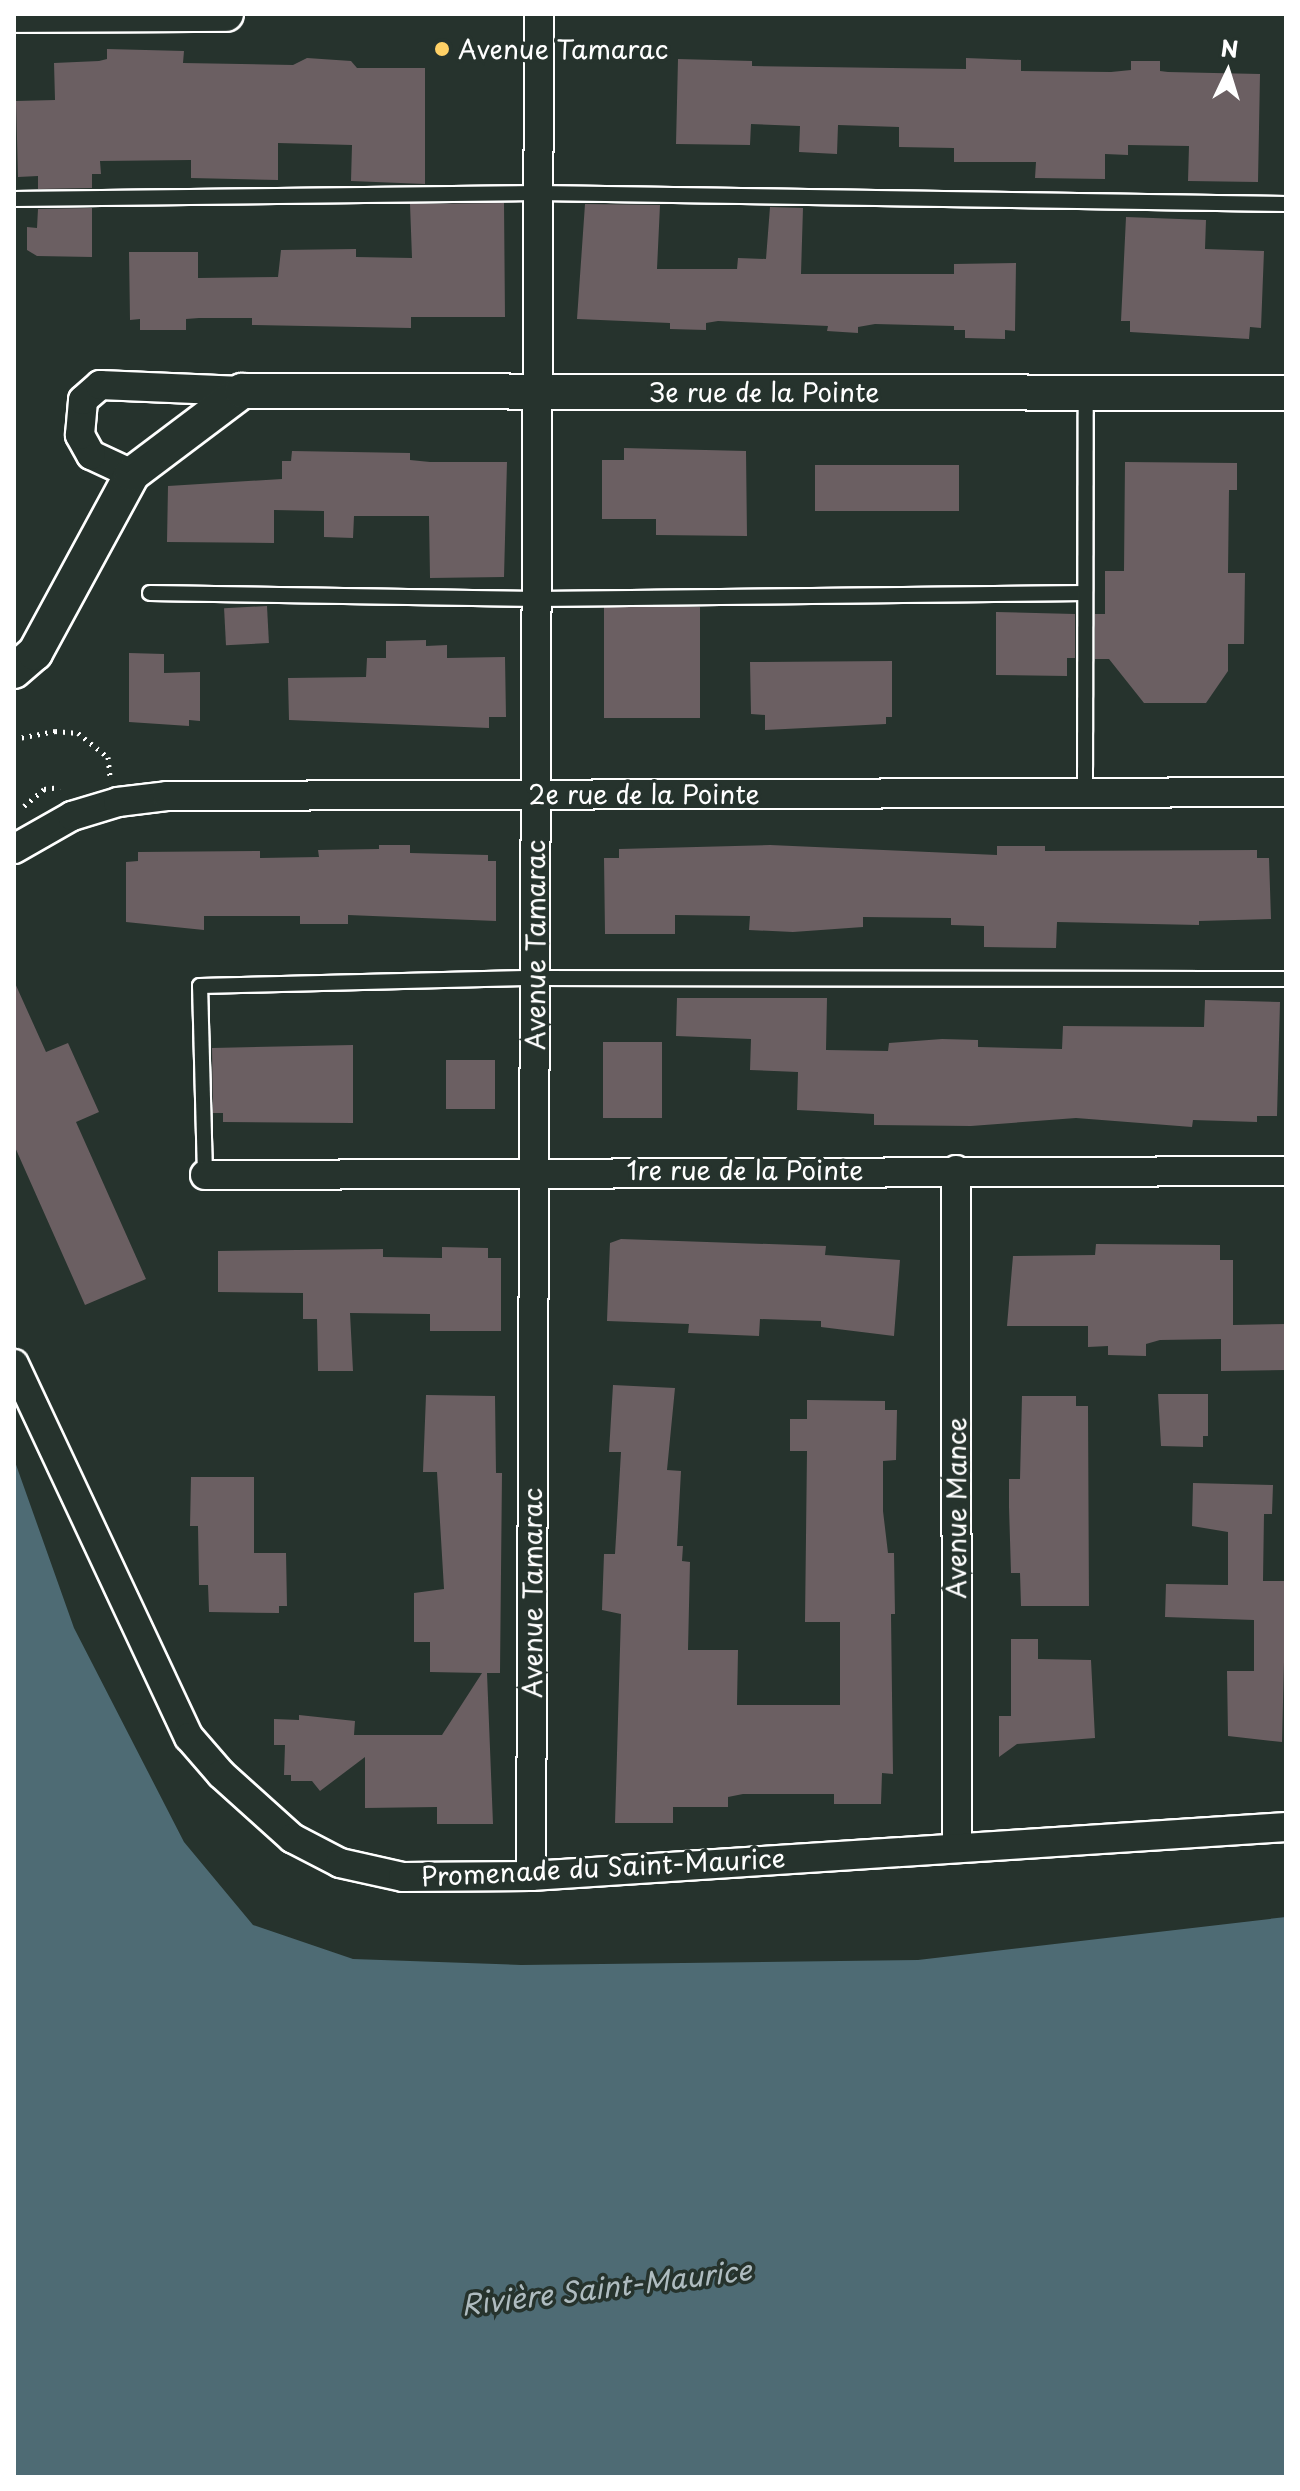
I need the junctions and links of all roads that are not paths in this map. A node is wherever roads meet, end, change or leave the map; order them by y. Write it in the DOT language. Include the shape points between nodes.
graph roads {
  1 [pos="226,14"];
  2 [pos="539,14"];
  3 [pos="14,15"];
  4 [pos="538,193"];
  5 [pos="14,199"];
  6 [pos="1286,204"];
  7 [pos="242,391"];
  8 [pos="537,392"];
  9 [pos="1086,393"];
  10 [pos="1286,393"];
  11 [pos="132,474"];
  12 [pos="150,593"];
  13 [pos="1085,593"];
  14 [pos="537,599"];
  15 [pos="14,671"];
  16 [pos="1286,792"];
  17 [pos="1085,793"];
  18 [pos="536,794"];
  19 [pos="14,849"];
  20 [pos="535,978"];
  21 [pos="1286,979"];
  22 [pos="534,1170"];
  23 [pos="956,1170"];
  24 [pos="1286,1171"];
  25 [pos="205,1175"];
  26 [pos="14,1364"];
  27 [pos="1286,1827"];
  28 [pos="957,1845"];
  29 [pos="531,1876"];
  1 -- 3 [label="street"];
  2 -- 4 [label="street, Avenue Tamarac"];
  4 -- 5 [label="lane"];
  4 -- 6 [label="lane"];
  4 -- 8 [label="street, Avenue Tamarac"];
  7 -- 8 [label="street, 3e rue de la Pointe"];
  7 -- 11 [label="street"];
  7 -- 11 [label="street, 3e rue de la Pointe" via="100,385 83,400 80,435 91,455"];
  8 -- 9 [label="street, 3e rue de la Pointe"];
  8 -- 14 [label="street, Avenue Tamarac"];
  9 -- 10 [label="street, 3e rue de la Pointe"];
  9 -- 13 [label="lane"];
  11 -- 15 [label="street" via="35,653"];
  12 -- 14 [label="lane"];
  13 -- 14 [label="lane"];
  13 -- 17 [label="lane"];
  14 -- 18 [label="street, Avenue Tamarac"];
  16 -- 17 [label="street, 2e rue de la Pointe"];
  17 -- 18 [label="street, 2e rue de la Pointe"];
  18 -- 19 [label="street, 2e rue de la Pointe" via="167,796 118,802 72,816"];
  18 -- 20 [label="street, Avenue Tamarac"];
  20 -- 21 [label="lane"];
  20 -- 22 [label="street, Avenue Tamarac"];
  20 -- 25 [label="lane" via="200,986"];
  22 -- 23 [label="street, 1re rue de la Pointe"];
  22 -- 25 [label="street, 1re rue de la Pointe"];
  22 -- 29 [label="street, Avenue Tamarac"];
  23 -- 24 [label="street, 1re rue de la Pointe"];
  23 -- 28 [label="street, Avenue Mance"];
  26 -- 29 [label="street, Promenade du Saint-Maurice" via="189,1737 221,1774 292,1838 340,1863 403,1877"];
  27 -- 28 [label="street, Promenade du Saint-Maurice"];
  28 -- 29 [label="street, Promenade du Saint-Maurice"];
}
